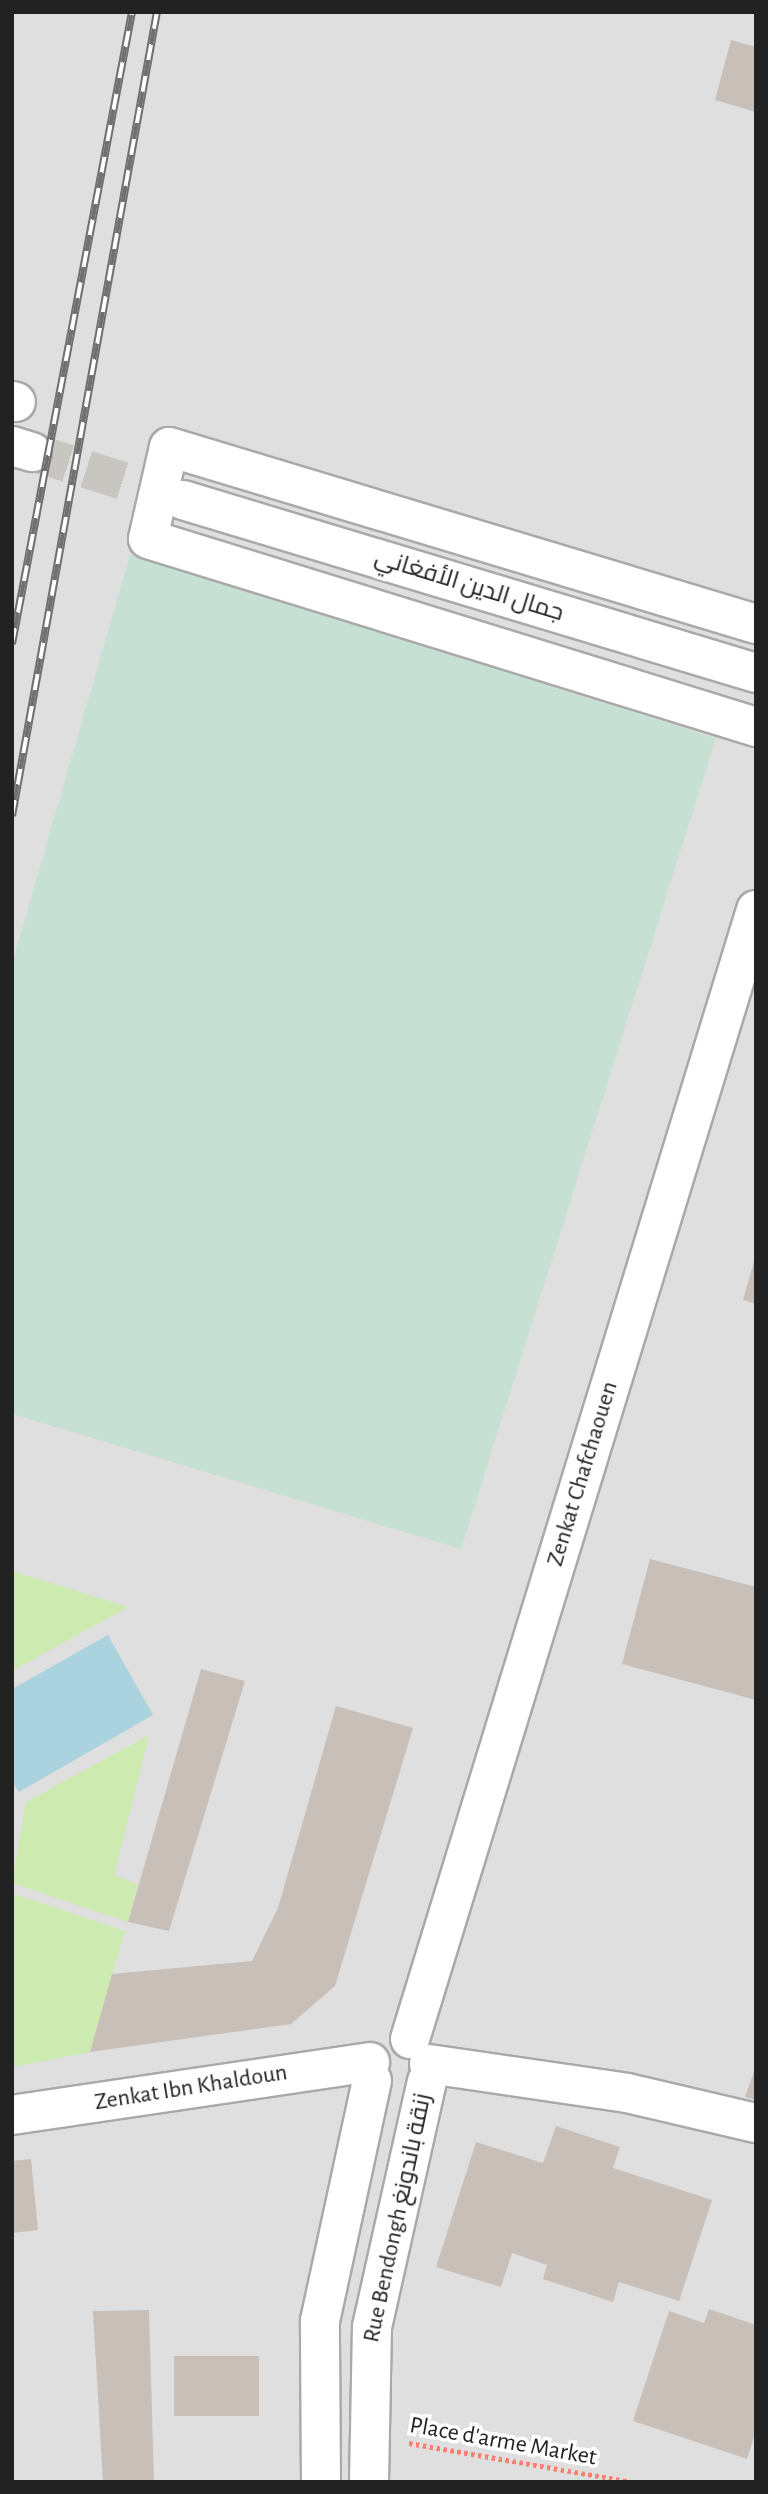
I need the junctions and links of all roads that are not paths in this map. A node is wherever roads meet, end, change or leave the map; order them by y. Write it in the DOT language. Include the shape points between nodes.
graph roads {
  1 [pos="183,500"];
  2 [pos="756,624"];
  3 [pos="756,673"];
  4 [pos="756,727"];
  5 [pos="756,910"];
  6 [pos="422,2061"];
  7 [pos="371,2071"];
  8 [pos="12,2115"];
  9 [pos="756,2123"];
  10 [pos="321,2482"];
  11 [pos="369,2482"];
  1 -- 3 [label="street, جمال الدين الأفغاني"];
  2 -- 4 [label="street" via="169,447 148,539"];
  5 -- 6 [label="street, Zenkat Chafchaouen"];
  6 -- 7 [label="street" via="381,2044"];
  6 -- 7 [label="street" via="413,2095 394,2098"];
  6 -- 9 [label="street" via="627,2093"];
  6 -- 11 [label="street, Rue Bendongh زنقة باندونغ" via="372,2327"];
  7 -- 8 [label="street, Zenkat Ibn Khaldoun"];
  7 -- 10 [label="street" via="320,2321"];
}
